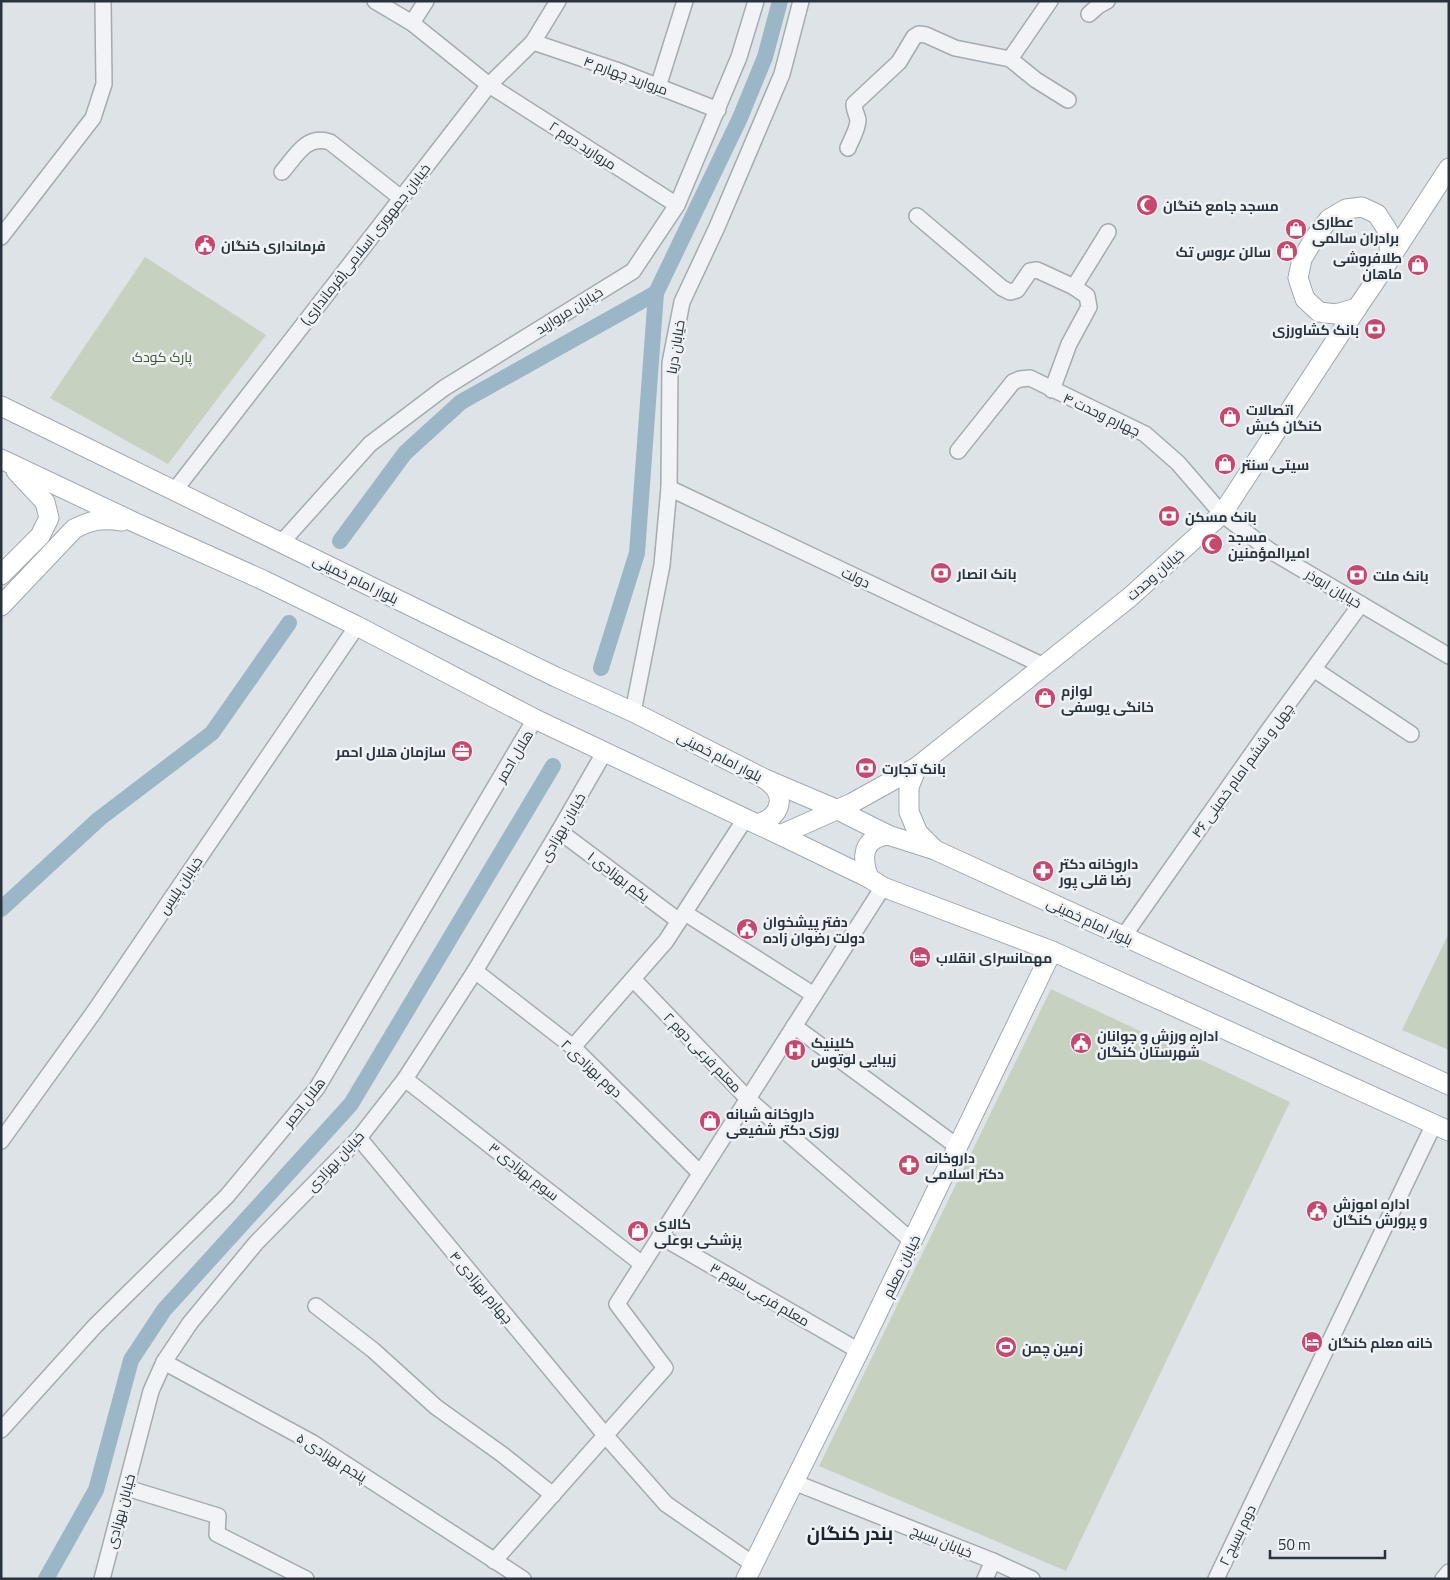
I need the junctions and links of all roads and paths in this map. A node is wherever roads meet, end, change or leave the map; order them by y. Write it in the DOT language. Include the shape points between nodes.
graph roads {
  1 [pos="103,1"];
  2 [pos="375,1"];
  3 [pos="426,1"];
  4 [pos="558,1"];
  5 [pos="685,1"];
  6 [pos="756,1"];
  7 [pos="801,1"];
  8 [pos="1050,1"];
  9 [pos="1107,1"];
  10 [pos="1089,14"];
  11 [pos="412,23"];
  12 [pos="533,42"];
  13 [pos="1010,59"];
  14 [pos="489,85"];
  15 [pos="658,86"];
  16 [pos="1068,100"];
  17 [pos="718,110"];
  18 [pos="848,148"];
  19 [pos="1449,168"];
  20 [pos="282,172"];
  21 [pos="401,198"];
  22 [pos="677,205"];
  23 [pos="917,216"];
  24 [pos="1108,232"];
  25 [pos="1,238"];
  26 [pos="1390,259"];
  27 [pos="1074,287"];
  28 [pos="1357,308"];
  29 [pos="1052,390"];
  30 [pos="1,406"];
  31 [pos="958,451"];
  32 [pos="5,461"];
  33 [pos="668,488"];
  34 [pos="175,490"];
  35 [pos="1222,514"];
  36 [pos="136,523"];
  37 [pos="282,542"];
  38 [pos="1,575"];
  39 [pos="1361,604"];
  40 [pos="1,606"];
  41 [pos="356,626"];
  42 [pos="1449,656"];
  43 [pos="1044,666"];
  44 [pos="1315,670"];
  45 [pos="633,712"];
  46 [pos="535,719"];
  47 [pos="1410,734"];
  48 [pos="604,753"];
  49 [pos="917,767"];
  50 [pos="765,779"];
  51 [pos="838,810"];
  52 [pos="751,822"];
  53 [pos="559,832"];
  54 [pos="780,835"];
  55 [pos="888,835"];
  56 [pos="935,850"];
  57 [pos="876,882"];
  58 [pos="682,917"];
  59 [pos="1123,936"];
  60 [pos="1052,951"];
  61 [pos="475,971"];
  62 [pos="633,979"];
  63 [pos="814,994"];
  64 [pos="794,1026"];
  65 [pos="572,1047"];
  66 [pos="405,1078"];
  67 [pos="1449,1085"];
  68 [pos="748,1099"];
  69 [pos="1441,1128"];
  70 [pos="359,1138"];
  71 [pos="1,1141"];
  72 [pos="958,1147"];
  73 [pos="700,1173"];
  74 [pos="660,1236"];
  75 [pos="912,1241"];
  76 [pos="642,1264"];
  77 [pos="316,1306"];
  78 [pos="860,1351"];
  79 [pos="164,1362"];
  80 [pos="1,1430"];
  81 [pos="605,1435"];
  82 [pos="796,1482"];
  83 [pos="127,1488"];
  84 [pos="552,1495"];
  85 [pos="494,1561"];
  86 [pos="993,1561"];
  87 [pos="749,1571"];
  88 [pos="1449,1572"];
  89 [pos="102,1579"];
  90 [pos="306,1579"];
  91 [pos="523,1579"];
  92 [pos="985,1579"];
  93 [pos="1032,1579"];
  94 [pos="1216,1579"];
  95 [pos="1443,1579"];
  1 -- 25 [label="street" via="104,84 93,118"];
  2 -- 11 [label="street, مروارید دوم ۲"];
  3 -- 11 [label="street"];
  4 -- 12 [label="street, خیابان جمهوری اسلامی(فرمانداری)"];
  5 -- 15 [label="street"];
  6 -- 17 [label="street, خیابان مروارید"];
  7 -- 33 [label="street, خیابان دریا" via="782,74 682,302 670,363"];
  8 -- 13 [label="street"];
  9 -- 10 [label="street"];
  11 -- 14 [label="street, مروارید دوم ۲"];
  12 -- 14 [label="street, خیابان جمهوری اسلامی(فرمانداری)"];
  12 -- 15 [label="street, مروارید چهارم ۴"];
  13 -- 16 [label="street"];
  13 -- 18 [label="street" via="955,48 926,34 919,34 899,62 854,104 858,123"];
  14 -- 21 [label="street, خیابان جمهوری اسلامی(فرمانداری)"];
  14 -- 22 [label="street, مروارید دوم ۲"];
  15 -- 17 [label="street, مروارید چهارم ۴"];
  17 -- 22 [label="street, خیابان مروارید"];
  19 -- 26 [label="main road"];
  20 -- 21 [label="street" via="307,143 320,139 330,142"];
  21 -- 34 [label="street, خیابان جمهوری اسلامی(فرمانداری)"];
  22 -- 37 [label="street, خیابان مروارید" via="632,271 444,388 370,444"];
  23 -- 27 [label="street" via="1010,292 1017,290 1030,271 1037,270"];
  24 -- 27 [label="street"];
  26 -- 28 [label="main road"];
  26 -- 28 [label="main road" via="1388,231 1377,214 1362,207 1346,209 1330,219 1314,237 1302,258 1298,278 1305,299 1319,312 1336,314"];
  27 -- 29 [label="street" via="1087,296 1089,307 1069,344"];
  28 -- 35 [label="main road, خیابان وحدت"];
  29 -- 31 [label="street, چهارم وحدت ۴" via="1030,378 1013,382"];
  29 -- 35 [label="street, چهارم وحدت ۴" via="1145,434 1178,463"];
  30 -- 34 [label="main road, بلوار امام خمینی"];
  32 -- 36 [label="main road"];
  32 -- 38 [label="main road" via="45,502 49,518 40,536"];
  33 -- 43 [label="street, دولت"];
  33 -- 45 [label="street, خیابان دریا" via="662,565"];
  34 -- 37 [label="main road, بلوار امام خمینی"];
  35 -- 39 [label="street, خیابان ابوذر" via="1269,550"];
  35 -- 43 [label="main road, خیابان وحدت" via="1130,597"];
  36 -- 40 [label="main road" via="109,519 89,521 74,529"];
  36 -- 41 [label="main road"];
  37 -- 45 [label="main road, بلوار امام خمینی"];
  39 -- 42 [label="street, خیابان ابوذر"];
  39 -- 44 [label="street, چهل و ششم امام خمینی ۴۶"];
  41 -- 46 [label="main road"];
  41 -- 71 [label="street, خیابان پلیس" via="94,1012"];
  43 -- 49 [label="main road, خیابان وحدت"];
  44 -- 47 [label="street"];
  44 -- 59 [label="street, چهل و ششم امام خمینی ۴۶"];
  45 -- 50 [label="main road, بلوار امام خمینی"];
  46 -- 48 [label="main road"];
  46 -- 80 [label="street, هلال احمر" via="317,1088 227,1196 95,1326"];
  48 -- 52 [label="main road"];
  48 -- 53 [label="street, خیابان بهزادی"];
  49 -- 51 [label="main road, خیابان وحدت"];
  49 -- 56 [label="main road" via="909,787 909,812 918,833"];
  50 -- 51 [label="main road, بلوار امام خمینی"];
  50 -- 52 [label="main road" via="778,792 778,809 766,822"];
  51 -- 54 [label="main road, خیابان وحدت"];
  51 -- 55 [label="main road, بلوار امام خمینی"];
  52 -- 54 [label="main road"];
  52 -- 58 [label="street"];
  53 -- 58 [label="street, یکم بهزادی ۱"];
  53 -- 61 [label="street, خیابان بهزادی"];
  54 -- 57 [label="main road"];
  55 -- 56 [label="main road, بلوار امام خمینی"];
  55 -- 57 [label="main road" via="876,838 867,847 864,859"];
  56 -- 59 [label="main road, بلوار امام خمینی"];
  57 -- 60 [label="main road"];
  57 -- 63 [label="street"];
  58 -- 62 [label="street"];
  58 -- 63 [label="street, یکم بهزادی ۱"];
  59 -- 67 [label="main road, بلوار امام خمینی"];
  60 -- 69 [label="main road"];
  60 -- 72 [label="main road, خیابان معلم"];
  61 -- 65 [label="street, دوم بهزادی ۲"];
  61 -- 66 [label="street, خیابان بهزادی"];
  62 -- 65 [label="street"];
  62 -- 68 [label="street, معلم فرعی دوم ۲"];
  63 -- 64 [label="street"];
  64 -- 68 [label="street"];
  64 -- 72 [label="street"];
  65 -- 73 [label="street, دوم بهزادی ۲"];
  66 -- 70 [label="street, خیابان بهزادی"];
  66 -- 76 [label="street, سوم بهزادی ۳"];
  68 -- 73 [label="street"];
  68 -- 75 [label="street, معلم فرعی دوم ۲"];
  69 -- 94 [label="street, دوم بسیج ۲"];
  70 -- 79 [label="street, خیابان بهزادی" via="256,1243 190,1323"];
  70 -- 81 [label="street, چهارم بهزادی ۴"];
  72 -- 75 [label="main road, خیابان معلم"];
  73 -- 74 [label="street"];
  74 -- 76 [label="street"];
  74 -- 78 [label="street, معلم فرعی سوم ۳"];
  75 -- 78 [label="main road, خیابان معلم"];
  76 -- 81 [label="street" via="617,1304 665,1368"];
  77 -- 84 [label="street" via="373,1350 436,1407"];
  78 -- 82 [label="main road, خیابان معلم"];
  79 -- 83 [label="street, خیابان بهزادی" via="152,1391"];
  79 -- 85 [label="street, پنجم بهزادی ۵" via="313,1443"];
  81 -- 84 [label="street"];
  81 -- 87 [label="street, چهارم بهزادی ۴" via="666,1504"];
  82 -- 86 [label="street, خیابان بسیج"];
  82 -- 87 [label="main road, خیابان معلم"];
  83 -- 89 [label="street, خیابان بهزادی"];
  83 -- 90 [label="street" via="218,1516 217,1534"];
  84 -- 85 [label="street"];
  85 -- 91 [label="street, پنجم بهزادی ۵"];
  86 -- 92 [label="street"];
  86 -- 93 [label="street, خیابان بسیج"];
  88 -- 95 [label="street"];
}
